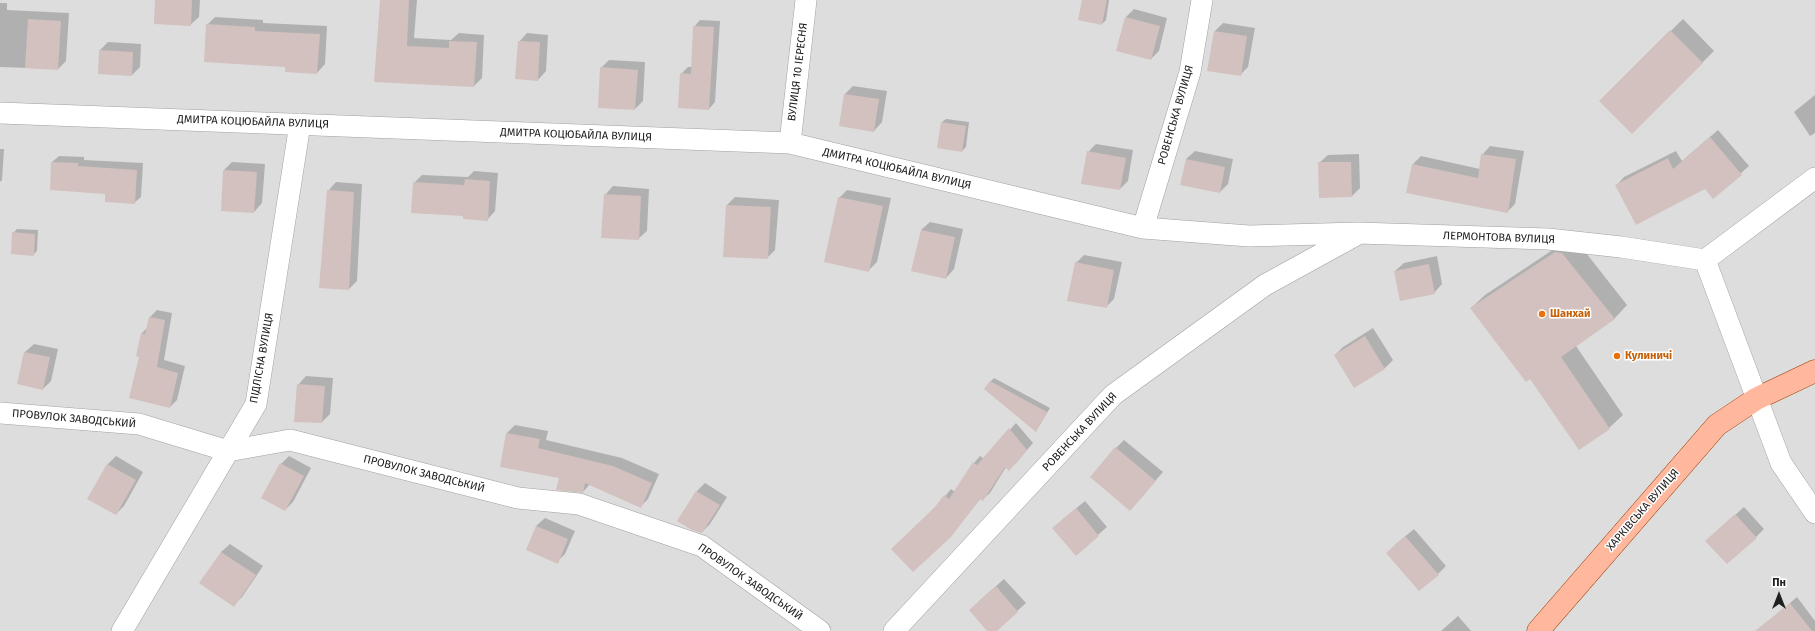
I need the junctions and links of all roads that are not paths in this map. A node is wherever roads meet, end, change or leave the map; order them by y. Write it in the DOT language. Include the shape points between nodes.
graph roads {
  1 [pos="806,0"];
  2 [pos="1202,0"];
  3 [pos="0,112"];
  4 [pos="300,124"];
  5 [pos="790,143"];
  6 [pos="1815,178"];
  7 [pos="1143,228"];
  8 [pos="1358,233"];
  9 [pos="1706,260"];
  10 [pos="1815,372"];
  11 [pos="1756,399"];
  12 [pos="0,413"];
  13 [pos="228,451"];
  14 [pos="1815,513"];
  15 [pos="122,631"];
  16 [pos="820,631"];
  17 [pos="894,631"];
  18 [pos="1538,631"];
  1 -- 5 [label="street, ВУЛИЦЯ 10 ІЕРЕСНЯ"];
  2 -- 7 [label="street, РОВЕНСЬКА ВУЛИЦЯ" via="1190,72"];
  3 -- 4 [label="street, ДМИТРА КОЦЮБАЙЛА ВУЛИЦЯ"];
  4 -- 5 [label="street, ДМИТРА КОЦЮБАЙЛА ВУЛИЦЯ"];
  4 -- 13 [label="street, ПІДЛІСНА ВУЛИЦЯ" via="256,404"];
  5 -- 7 [label="street, ДМИТРА КОЦЮБАЙЛА ВУЛИЦЯ"];
  6 -- 9 [label="street"];
  7 -- 8 [label="street, ЛЕРМОНТОВА ВУЛИЦЯ" via="1249,236"];
  8 -- 9 [label="street, ЛЕРМОНТОВА ВУЛИЦЯ" via="1548,239"];
  8 -- 17 [label="street, РОВЕНСЬКА ВУЛИЦЯ" via="1264,285 1113,395"];
  9 -- 11 [label="street"];
  10 -- 11 [label="main road, ХАРКІВСЬКА ВУЛИЦЯ"];
  11 -- 14 [label="street" via="1781,463"];
  11 -- 18 [label="main road, ХАРКІВСЬКА ВУЛИЦЯ" via="1717,425"];
  12 -- 13 [label="street, ПРОВУЛОК ЗАВОДСЬКИЙ" via="139,424"];
  13 -- 15 [label="street, ПІДЛІСНА ВУЛИЦЯ"];
  13 -- 16 [label="street, ПРОВУЛОК ЗАВОДСЬКИЙ" via="290,440 518,498 579,504 702,546"];
}
